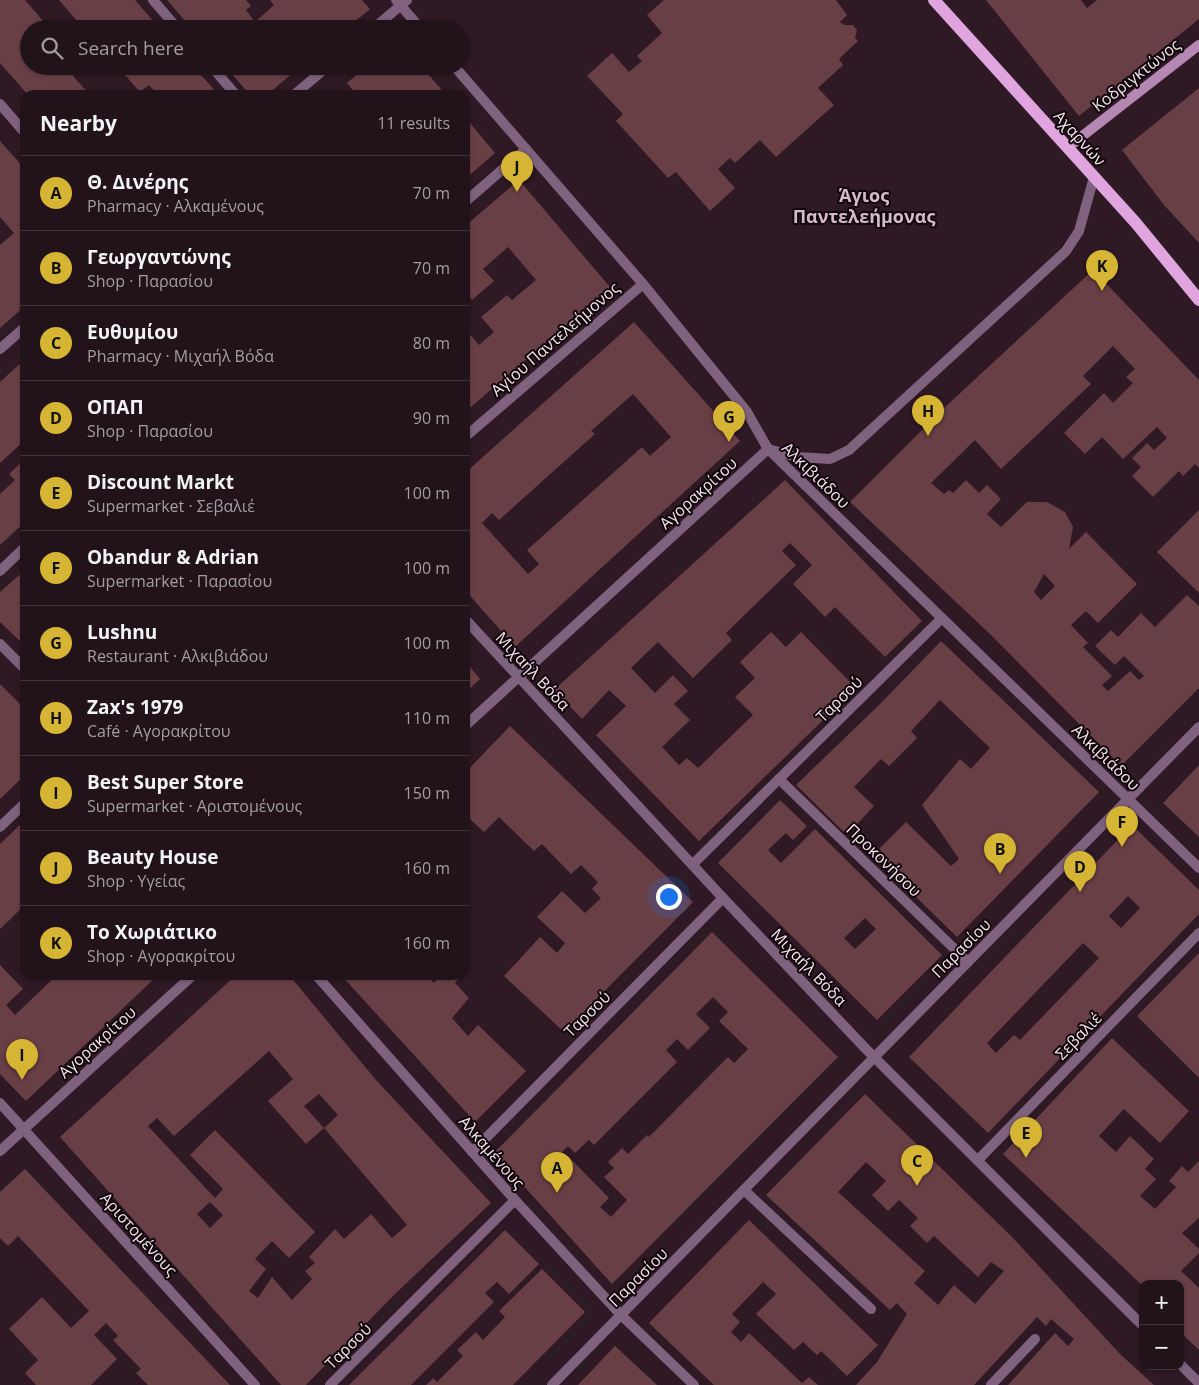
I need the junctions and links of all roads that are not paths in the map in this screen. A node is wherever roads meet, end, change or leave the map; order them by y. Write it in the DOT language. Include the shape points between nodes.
graph roads {
  1 [pos="153,0"];
  2 [pos="934,0"];
  3 [pos="401,2"];
  4 [pos="170,20"];
  5 [pos="382,20"];
  6 [pos="414,20"];
  7 [pos="1199,45"];
  8 [pos="219,75"];
  9 [pos="317,75"];
  10 [pos="462,75"];
  11 [pos="232,90"];
  12 [pos="300,90"];
  13 [pos="0,104"];
  14 [pos="20,127"];
  15 [pos="1067,148"];
  16 [pos="526,149"];
  17 [pos="1094,177"];
  18 [pos="470,198"];
  19 [pos="643,284"];
  20 [pos="1199,300"];
  21 [pos="20,331"];
  22 [pos="0,349"];
  23 [pos="470,433"];
  24 [pos="768,449"];
  25 [pos="20,552"];
  26 [pos="0,571"];
  27 [pos="942,618"];
  28 [pos="470,625"];
  29 [pos="0,644"];
  30 [pos="20,665"];
  31 [pos="518,678"];
  32 [pos="470,721"];
  33 [pos="1199,727"];
  34 [pos="779,780"];
  35 [pos="1128,799"];
  36 [pos="20,808"];
  37 [pos="0,827"];
  38 [pos="693,864"];
  39 [pos="1199,868"];
  40 [pos="722,898"];
  41 [pos="1199,933"];
  42 [pos="968,962"];
  43 [pos="188,980"];
  44 [pos="320,980"];
  45 [pos="874,1057"];
  46 [pos="0,1103"];
  47 [pos="24,1129"];
  48 [pos="0,1151"];
  49 [pos="472,1152"];
  50 [pos="979,1159"];
  51 [pos="744,1190"];
  52 [pos="515,1200"];
  53 [pos="870,1309"];
  54 [pos="621,1315"];
  55 [pos="1142,1325"];
  56 [pos="1035,1339"];
  57 [pos="1184,1368"];
  58 [pos="1199,1383"];
  59 [pos="255,1385"];
  60 [pos="330,1385"];
  61 [pos="552,1385"];
  62 [pos="694,1385"];
  63 [pos="991,1385"];
  1 -- 4 [label="street"];
  2 -- 15 [label="main road, Αχαρνών"];
  3 -- 5 [label="street"];
  3 -- 6 [label="street"];
  7 -- 15 [label="main road, Κοδριγκτώνος"];
  8 -- 11 [label="street"];
  9 -- 12 [label="street"];
  10 -- 16 [label="street, Αλκιβιάδου"];
  13 -- 14 [label="street"];
  15 -- 17 [label="main road, Αχαρνών"];
  16 -- 18 [label="street"];
  16 -- 19 [label="street, Αλκιβιάδου"];
  17 -- 20 [label="main road, Αχαρνών"];
  17 -- 24 [label="street" via="1079,231 1066,251 849,450 830,459"];
  19 -- 23 [label="street, Αγίου Παντελεήμονος"];
  19 -- 24 [label="street, Αλκιβιάδου" via="747,412"];
  21 -- 22 [label="street"];
  24 -- 27 [label="street, Αλκιβιάδου"];
  24 -- 31 [label="street, Αγορακρίτου"];
  25 -- 26 [label="street"];
  27 -- 34 [label="street, Ταρσού"];
  27 -- 35 [label="street, Αλκιβιάδου"];
  28 -- 31 [label="street, Μιχαήλ Βόδα"];
  29 -- 30 [label="street"];
  31 -- 32 [label="street, Αγορακρίτου"];
  31 -- 38 [label="street, Μιχαήλ Βόδα"];
  33 -- 35 [label="street, Παρασίου"];
  34 -- 38 [label="street, Ταρσού"];
  34 -- 42 [label="street, Προκονήσου"];
  35 -- 39 [label="street, Αλκιβιάδου"];
  35 -- 42 [label="street, Παρασίου"];
  36 -- 37 [label="street"];
  38 -- 40 [label="street, Μιχαήλ Βόδα"];
  40 -- 45 [label="street, Μιχαήλ Βόδα"];
  40 -- 49 [label="street, Ταρσού"];
  41 -- 50 [label="street, Σεβαλιέ"];
  42 -- 45 [label="street, Παρασίου"];
  43 -- 47 [label="street, Αγορακρίτου"];
  44 -- 49 [label="street, Αλκαμένους"];
  45 -- 50 [label="street, Μιχαήλ Βόδα"];
  45 -- 51 [label="street, Παρασίου"];
  46 -- 47 [label="street, Αριστομένους"];
  47 -- 48 [label="street, Αγορακρίτου"];
  47 -- 59 [label="street, Αριστομένους"];
  49 -- 52 [label="street, Αλκαμένους"];
  50 -- 55 [label="street, Μιχαήλ Βόδα"];
  51 -- 53 [label="street"];
  51 -- 54 [label="street, Παρασίου"];
  52 -- 54 [label="street, Αλκαμένους"];
  52 -- 60 [label="street, Ταρσού"];
  54 -- 61 [label="street, Παρασίου"];
  54 -- 62 [label="street, Αλκαμένους"];
  56 -- 63 [label="street"];
  57 -- 58 [label="street"];
}
